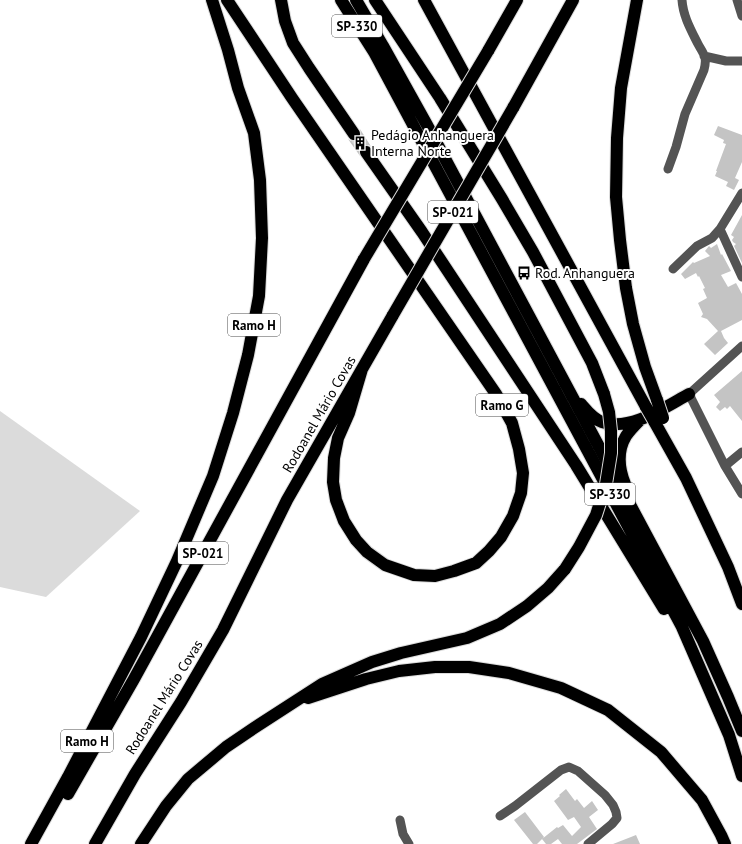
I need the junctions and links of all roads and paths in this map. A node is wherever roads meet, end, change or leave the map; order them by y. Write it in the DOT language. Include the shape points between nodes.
graph roads {
  1 [pos="212,0"];
  2 [pos="227,0"];
  3 [pos="281,0"];
  4 [pos="341,0"];
  5 [pos="356,0"];
  6 [pos="375,0"];
  7 [pos="424,0"];
  8 [pos="517,0"];
  9 [pos="573,0"];
  10 [pos="637,0"];
  11 [pos="682,0"];
  12 [pos="737,0"];
  13 [pos="742,16"];
  14 [pos="704,56"];
  15 [pos="742,61"];
  16 [pos="354,134"];
  17 [pos="366,152"];
  18 [pos="668,169"];
  19 [pos="742,193"];
  20 [pos="720,229"];
  21 [pos="673,269"];
  22 [pos="742,277"];
  23 [pos="742,346"];
  24 [pos="362,369"];
  25 [pos="568,389"];
  26 [pos="689,394"];
  27 [pos="641,419"];
  28 [pos="659,420"];
  29 [pos="742,452"];
  30 [pos="725,466"];
  31 [pos="742,494"];
  32 [pos="641,524"];
  33 [pos="742,604"];
  34 [pos="703,675"];
  35 [pos="290,704"];
  36 [pos="742,731"];
  37 [pos="742,776"];
  38 [pos="500,816"];
  39 [pos="400,820"];
  40 [pos="31,844"];
  41 [pos="39,844"];
  42 [pos="95,844"];
  43 [pos="141,844"];
  44 [pos="409,844"];
  45 [pos="588,844"];
  46 [pos="725,844"];
  1 -- 40 [label="highway, Ramo H" via="254,133 260,180 262,238 259,296 248,355 213,476 177,561 141,637"];
  2 -- 24 [label="highway, Ramo G" via="496,394 512,423 520,449 523,473 521,493 513,516 501,537 476,563 436,576 414,575 385,565 367,552 344,521 333,482 334,458 338,438"];
  3 -- 16 [label="highway" via="293,43"];
  4 -- 34 [label="highway, SP-330" via="374,52 682,627"];
  5 -- 25 [label="highway, SP-330" via="427,125"];
  6 -- 35 [label="highway, bridge" via="440,98 506,205 592,363 608,412 612,431 611,453 606,484 596,515 565,569 533,602 500,624 467,638 372,662 322,684"];
  7 -- 28 [label="highway, bridge" via="646,407"];
  8 -- 41 [label="highway, SP-021, bridge" via="364,259 134,679"];
  9 -- 24 [label="highway, Rodoanel Mário Covas / SP-021, bridge"];
  10 -- 28 [label="highway, bridge" via="621,88 616,197 632,324 657,400"];
  11 -- 14 [label="street" via="689,27"];
  12 -- 13 [label="street"];
  14 -- 15 [label="street" via="726,61"];
  14 -- 18 [label="street" via="704,70 685,114"];
  17 -- 34 [label="highway" via="576,465"];
  19 -- 20 [label="street"];
  20 -- 21 [label="street"];
  20 -- 22 [label="street"];
  23 -- 26 [label="street"];
  24 -- 42 [label="highway, Rodoanel Mário Covas / SP-021" via="287,500 223,630"];
  25 -- 27 [label="highway" via="588,412 601,422 620,425"];
  25 -- 32 [label="highway, SP-330"];
  26 -- 27 [label="highway"];
  26 -- 30 [label="street"];
  27 -- 32 [label="highway" via="627,435 621,447 620,462 622,477"];
  28 -- 33 [label="highway" via="728,567"];
  29 -- 30 [label="street"];
  30 -- 31 [label="street"];
  32 -- 36 [label="highway, SP-330" via="703,641"];
  34 -- 37 [label="highway, SP-330" via="729,736"];
  35 -- 43 [label="highway" via="226,747 188,779 166,806"];
  35 -- 46 [label="highway" via="366,679 435,666 469,667 502,672 561,688 608,710 661,752 702,800"];
  38 -- 45 [label="street" via="561,770 569,767 578,771 605,795 616,812 617,818 612,824"];
  39 -- 44 [label="street" via="403,834"];
}
